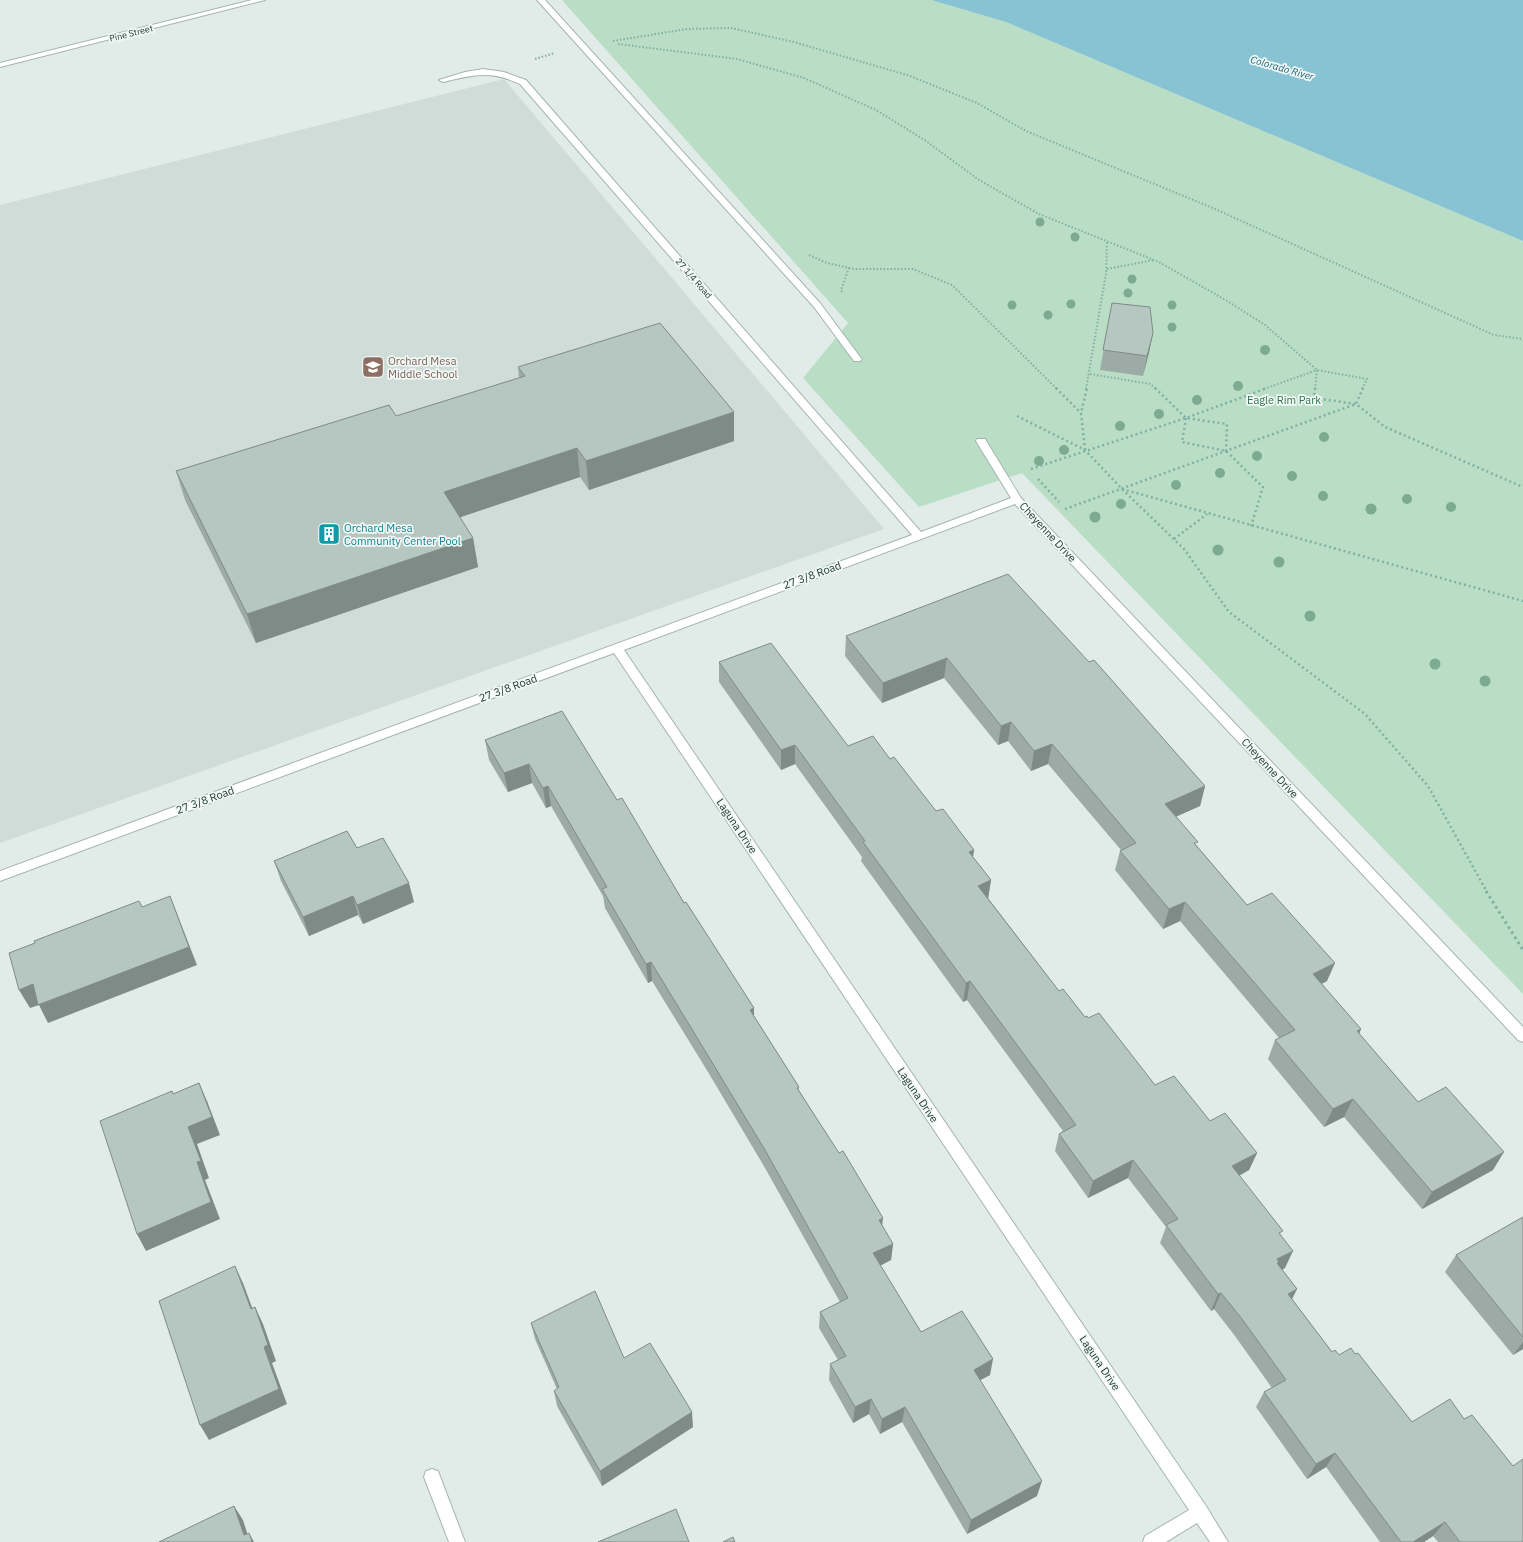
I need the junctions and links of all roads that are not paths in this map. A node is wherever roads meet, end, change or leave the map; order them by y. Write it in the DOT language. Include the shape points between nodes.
graph roads {
  1 [pos="261,0"];
  2 [pos="541,0"];
  3 [pos="0,66"];
  4 [pos="444,80"];
  5 [pos="857,359"];
  6 [pos="981,441"];
  7 [pos="1017,500"];
  8 [pos="919,536"];
  9 [pos="616,647"];
  10 [pos="0,876"];
  11 [pos="1523,1036"];
  12 [pos="432,1477"];
  13 [pos="1200,1512"];
  14 [pos="457,1542"];
  15 [pos="1151,1542"];
  16 [pos="1220,1542"];
  1 -- 3 [label="street, Pine Street"];
  2 -- 5 [label="street" via="817,305"];
  4 -- 8 [label="street, 27 1/4 Road" via="481,70 504,73 523,82"];
  6 -- 7 [label="street, Cheyenne Drive"];
  7 -- 8 [label="street, 27 3/8 Road"];
  7 -- 11 [label="street, Cheyenne Drive"];
  8 -- 9 [label="street, 27 3/8 Road"];
  9 -- 10 [label="street, 27 3/8 Road"];
  9 -- 13 [label="street, Laguna Drive"];
  12 -- 14 [label="street"];
  13 -- 15 [label="street"];
  13 -- 16 [label="street, Laguna Drive"];
}
